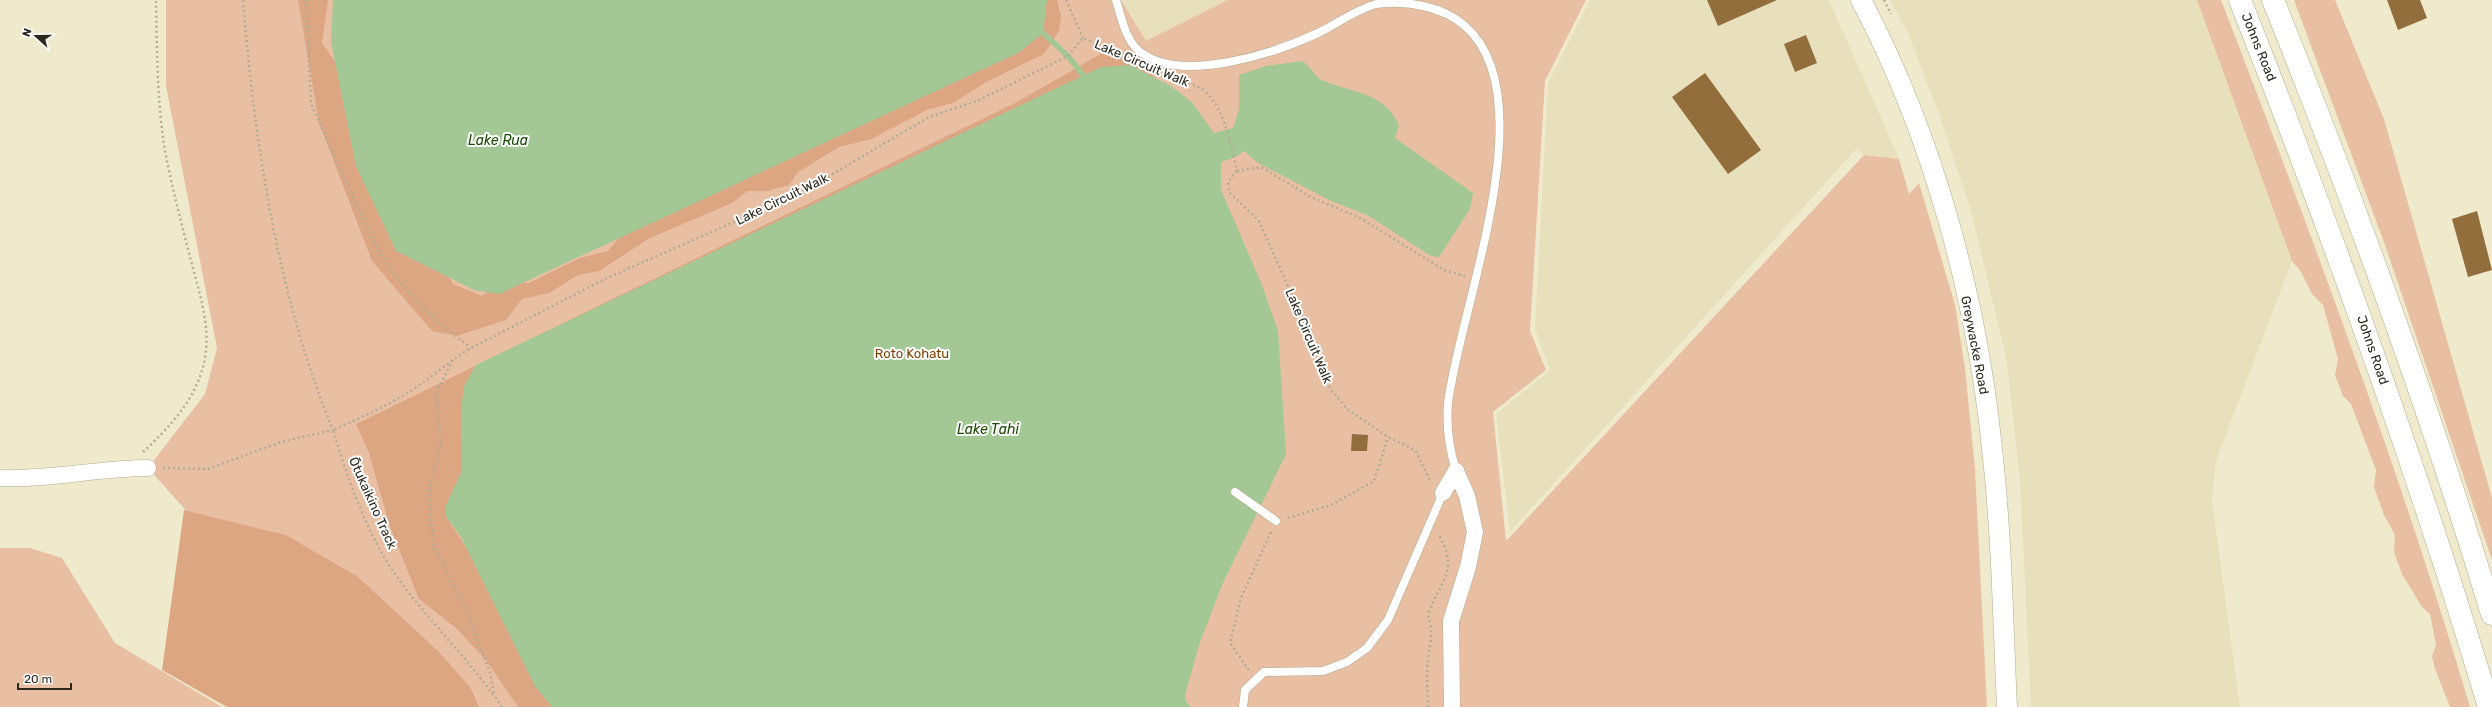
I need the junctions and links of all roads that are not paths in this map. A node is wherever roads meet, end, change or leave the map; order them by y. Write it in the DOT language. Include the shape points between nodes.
graph roads {
  1 [pos="1116,0"];
  2 [pos="1861,0"];
  3 [pos="2240,0"];
  4 [pos="2273,0"];
  5 [pos="148,468"];
  6 [pos="1456,471"];
  7 [pos="0,478"];
  8 [pos="1235,492"];
  9 [pos="1443,493"];
  10 [pos="1276,521"];
  11 [pos="2492,614"];
  12 [pos="1243,707"];
  13 [pos="1452,707"];
  14 [pos="2007,707"];
  15 [pos="2488,707"];
  1 -- 6 [label="lane" via="1124,25 1138,50 1161,61 1198,66 1246,58 1292,45 1376,4 1405,1 1421,3 1466,26 1483,49 1494,72 1499,103 1497,176 1448,403 1449,447"];
  2 -- 14 [label="street, Greywacke Road" via="1893,68 1935,181 1978,347 1993,458"];
  3 -- 15 [label="highway, Johns Road" via="2359,312 2427,507"];
  4 -- 11 [label="highway" via="2369,249 2430,422"];
  5 -- 7 [label="street" via="121,468 64,477"];
  6 -- 9 [label="street"];
  6 -- 13 [label="street" via="1467,496 1475,532 1468,567 1451,621"];
  8 -- 10 [label="lane"];
  9 -- 12 [label="lane" via="1388,620 1367,648 1347,662 1323,671 1264,672 1245,690"];
}
